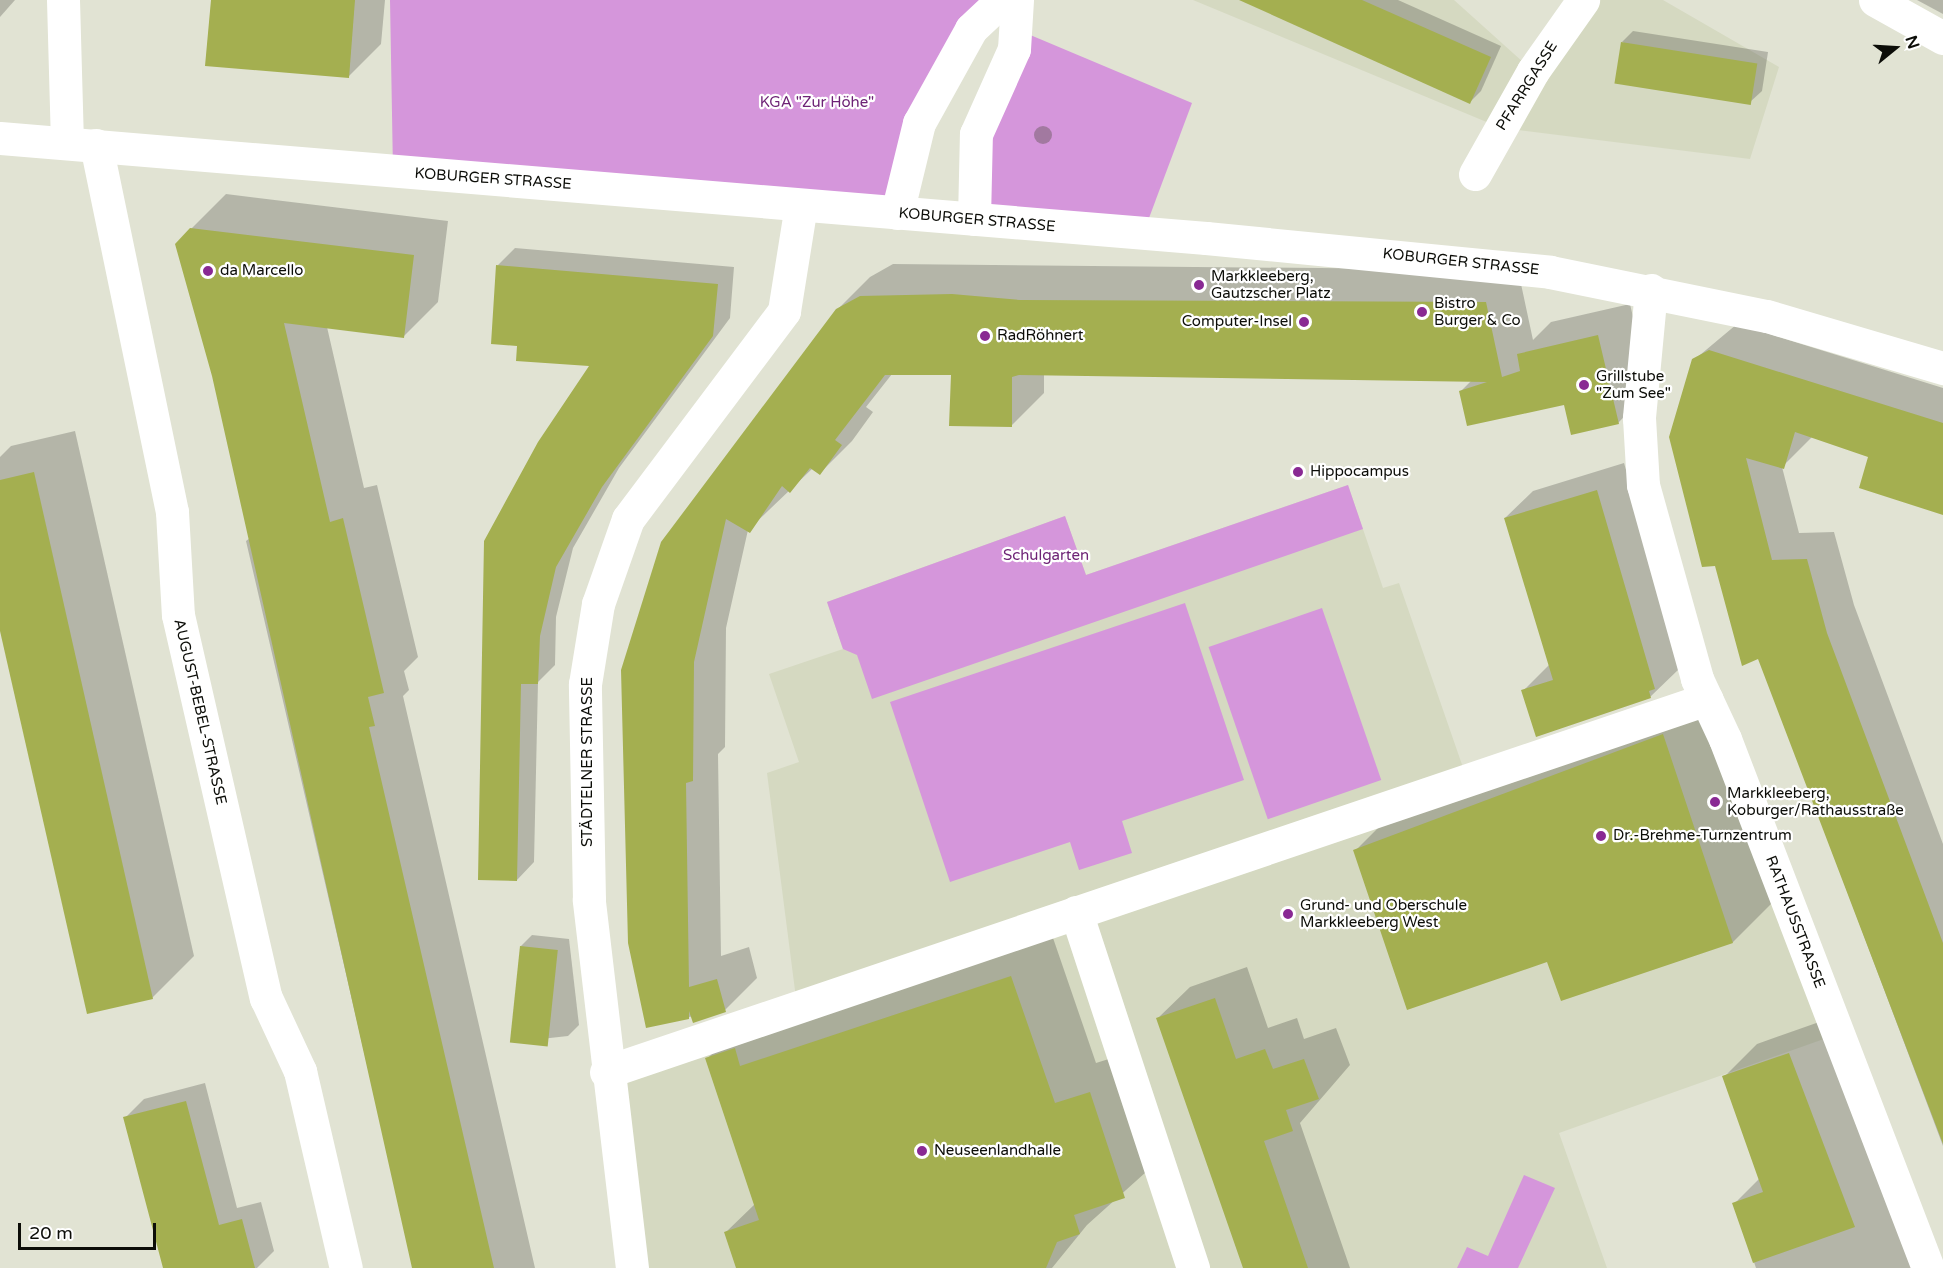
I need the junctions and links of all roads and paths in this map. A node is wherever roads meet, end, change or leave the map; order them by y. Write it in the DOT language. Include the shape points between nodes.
graph roads {
  1 [pos="63,0"];
  2 [pos="1002,0"];
  3 [pos="1017,0"];
  4 [pos="1583,0"];
  5 [pos="1875,0"];
  6 [pos="1943,38"];
  7 [pos="0,138"];
  8 [pos="82,144"];
  9 [pos="1475,174"];
  10 [pos="801,205"];
  11 [pos="897,213"];
  12 [pos="974,219"];
  13 [pos="1651,290"];
  14 [pos="1943,368"];
  15 [pos="1702,689"];
  16 [pos="1076,912"];
  17 [pos="606,1072"];
  18 [pos="346,1268"];
  19 [pos="632,1268"];
  20 [pos="1193,1268"];
  21 [pos="1928,1268"];
  1 -- 8 [label="street, AUGUST-BEBEL-STRASSE"];
  2 -- 11 [label="street" via="971,29 919,123"];
  3 -- 12 [label="street" via="1014,49 976,134"];
  4 -- 9 [label="street, PFARRGASSE" via="1533,71"];
  5 -- 6 [label="street"];
  7 -- 8 [label="street, KOBURGER STRASSE"];
  8 -- 10 [label="street, KOBURGER STRASSE"];
  8 -- 18 [label="street, AUGUST-BEBEL-STRASSE" via="172,512 178,615 266,998 300,1071"];
  10 -- 11 [label="street, KOBURGER STRASSE"];
  10 -- 17 [label="street, STÄDTELNER STRASSE" via="784,311 628,519 598,604 585,684 589,900"];
  11 -- 12 [label="street, KOBURGER STRASSE"];
  12 -- 13 [label="street, KOBURGER STRASSE" via="1440,259"];
  13 -- 14 [label="street, KOBURGER STRASSE" via="1767,316"];
  13 -- 15 [label="street, RATHAUSSTRASSE" via="1639,418 1643,485"];
  15 -- 16 [label="street"];
  15 -- 21 [label="street, RATHAUSSTRASSE"];
  16 -- 17 [label="street"];
  16 -- 20 [label="street"];
  17 -- 19 [label="street, STÄDTELNER STRASSE"];
}
